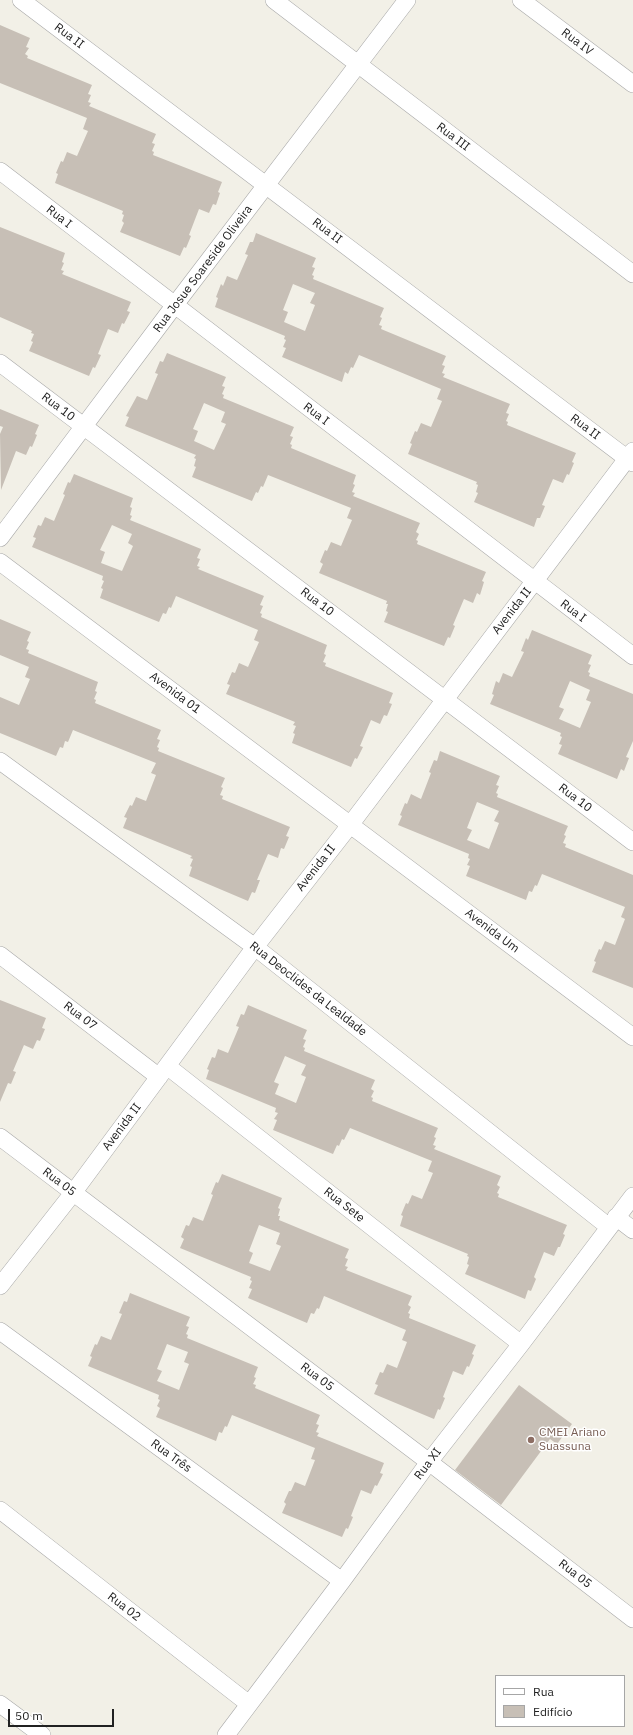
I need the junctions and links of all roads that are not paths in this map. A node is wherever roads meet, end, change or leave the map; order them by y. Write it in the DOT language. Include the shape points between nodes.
graph roads {
  1 [pos="21,0"];
  2 [pos="274,0"];
  3 [pos="407,0"];
  4 [pos="521,0"];
  5 [pos="358,64"];
  6 [pos="633,84"];
  7 [pos="0,171"];
  8 [pos="266,185"];
  9 [pos="633,274"];
  10 [pos="174,306"];
  11 [pos="0,363"];
  12 [pos="85,427"];
  13 [pos="631,458"];
  14 [pos="0,538"];
  15 [pos="0,562"];
  16 [pos="535,582"];
  17 [pos="633,656"];
  18 [pos="444,699"];
  19 [pos="0,761"];
  20 [pos="350,825"];
  21 [pos="633,842"];
  22 [pos="255,947"];
  23 [pos="0,956"];
  24 [pos="633,1037"];
  25 [pos="163,1072"];
  26 [pos="0,1137"];
  27 [pos="73,1193"];
  28 [pos="633,1196"];
  29 [pos="612,1222"];
  30 [pos="633,1230"];
  31 [pos="0,1286"];
  32 [pos="0,1330"];
  33 [pos="521,1344"];
  34 [pos="429,1462"];
  35 [pos="0,1510"];
  36 [pos="342,1582"];
  37 [pos="633,1619"];
  38 [pos="0,1704"];
  39 [pos="249,1704"];
  40 [pos="42,1735"];
  41 [pos="226,1735"];
  1 -- 8 [label="street, Rua II"];
  2 -- 5 [label="street, Rua III"];
  3 -- 5 [label="street, Rua Josue Soareside Oliveira"];
  4 -- 6 [label="street, Rua IV"];
  5 -- 8 [label="street, Rua Josue Soareside Oliveira"];
  5 -- 9 [label="street, Rua III"];
  7 -- 10 [label="street, Rua I"];
  8 -- 10 [label="street, Rua Josue Soareside Oliveira"];
  8 -- 13 [label="street, Rua II"];
  10 -- 12 [label="street, Rua Josue Soareside Oliveira"];
  10 -- 16 [label="street, Rua I"];
  11 -- 12 [label="street, Rua 10"];
  12 -- 14 [label="street, Rua Josue Soareside Oliveira"];
  12 -- 18 [label="street, Rua 10"];
  13 -- 16 [label="street, Avenida II"];
  15 -- 20 [label="street, Avenida 01"];
  16 -- 17 [label="street, Rua I"];
  16 -- 18 [label="street, Avenida II"];
  18 -- 20 [label="street, Avenida II"];
  18 -- 21 [label="street, Rua 10"];
  19 -- 22 [label="street, Rua Deoclides da Lealdade"];
  20 -- 22 [label="street, Avenida II"];
  20 -- 24 [label="street, Avenida Um"];
  22 -- 25 [label="street, Avenida II"];
  22 -- 29 [label="street, Rua Deoclides da Lealdade"];
  23 -- 25 [label="street, Rua 07"];
  25 -- 27 [label="street, Avenida II"];
  25 -- 33 [label="street, Rua Sete"];
  26 -- 27 [label="street, Rua 05"];
  27 -- 31 [label="street, Avenida II"];
  27 -- 34 [label="street, Rua 05"];
  28 -- 29 [label="street, Rua XI"];
  29 -- 30 [label="street, Rua Deoclides da Lealdade"];
  29 -- 33 [label="street, Rua XI"];
  32 -- 36 [label="street, Rua Três"];
  33 -- 34 [label="street, Rua XI"];
  34 -- 36 [label="street, Rua XI"];
  34 -- 37 [label="street, Rua 05"];
  35 -- 39 [label="street, Rua 02"];
  36 -- 39 [label="street, Rua XI"];
  38 -- 40 [label="street"];
  39 -- 41 [label="street, Rua XI"];
}
